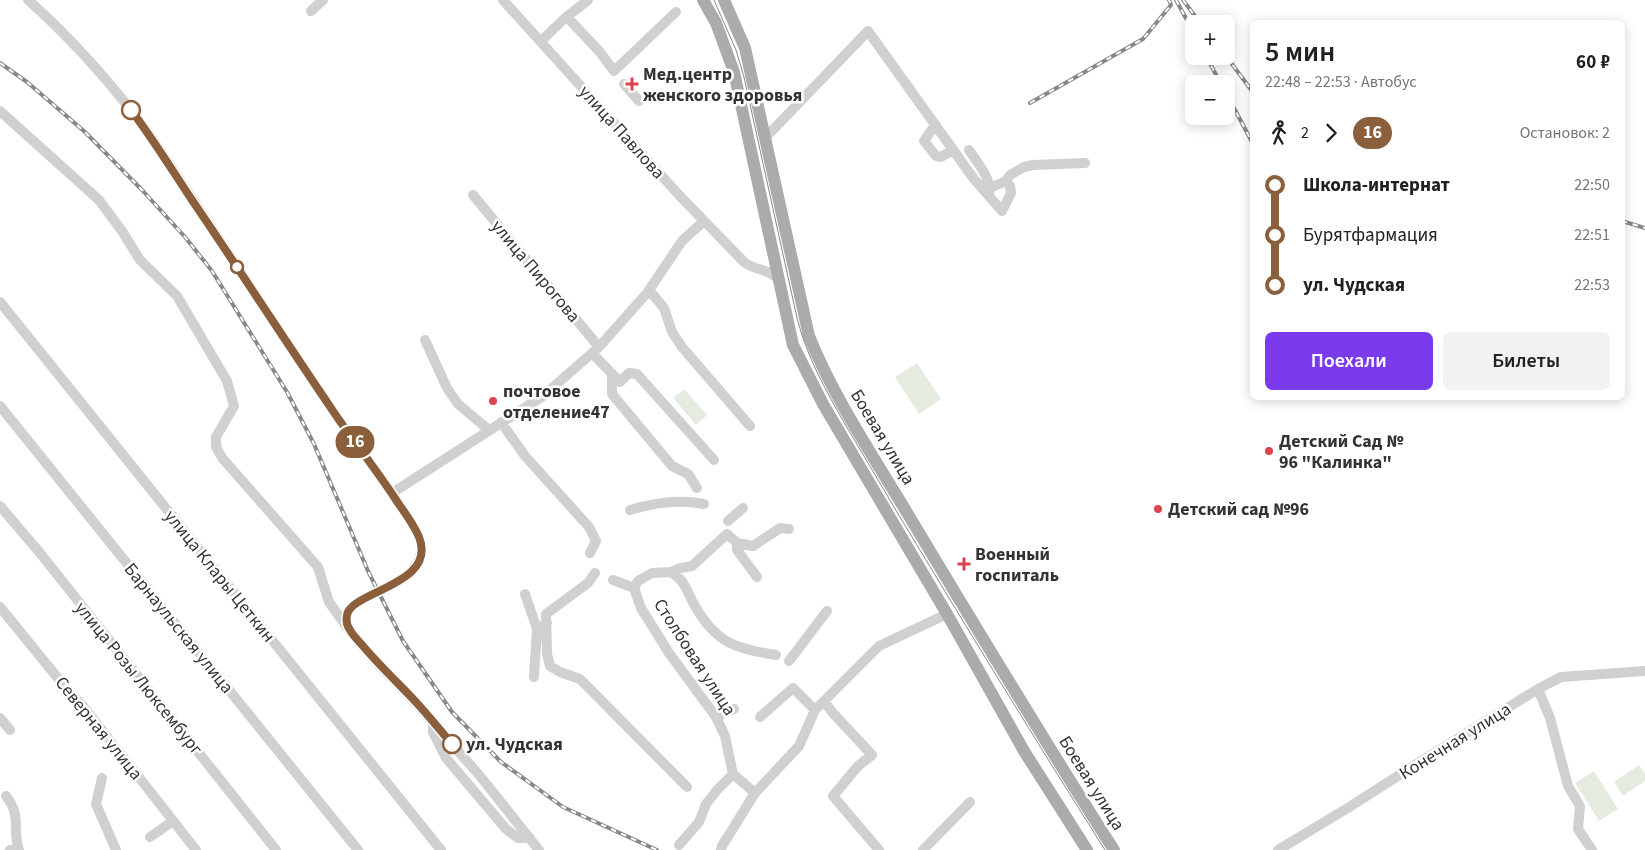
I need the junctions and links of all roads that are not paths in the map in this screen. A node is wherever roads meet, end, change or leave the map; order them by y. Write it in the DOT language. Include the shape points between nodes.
graph roads {
  1 [pos="28,0"];
  2 [pos="323,0"];
  3 [pos="503,0"];
  4 [pos="588,0"];
  5 [pos="703,0"];
  6 [pos="724,0"];
  7 [pos="311,11"];
  8 [pos="676,12"];
  9 [pos="567,17"];
  10 [pos="540,42"];
  11 [pos="624,84"];
  12 [pos="639,102"];
  13 [pos="0,111"];
  14 [pos="935,125"];
  15 [pos="765,138"];
  16 [pos="953,150"];
  17 [pos="969,150"];
  18 [pos="1085,163"];
  19 [pos="1006,181"];
  20 [pos="990,192"];
  21 [pos="473,195"];
  22 [pos="704,221"];
  23 [pos="772,254"];
  24 [pos="744,262"];
  25 [pos="778,279"];
  26 [pos="649,290"];
  27 [pos="0,302"];
  28 [pos="425,340"];
  29 [pos="596,350"];
  30 [pos="612,374"];
  31 [pos="0,406"];
  32 [pos="501,422"];
  33 [pos="750,426"];
  34 [pos="489,430"];
  35 [pos="714,460"];
  36 [pos="697,488"];
  37 [pos="392,493"];
  38 [pos="704,504"];
  39 [pos="0,506"];
  40 [pos="742,508"];
  41 [pos="630,510"];
  42 [pos="728,521"];
  43 [pos="789,529"];
  44 [pos="737,543"];
  45 [pos="590,553"];
  46 [pos="671,572"];
  47 [pos="595,573"];
  48 [pos="757,577"];
  49 [pos="613,580"];
  50 [pos="634,588"];
  51 [pos="525,594"];
  52 [pos="329,602"];
  53 [pos="355,603"];
  54 [pos="962,606"];
  55 [pos="0,607"];
  56 [pos="827,611"];
  57 [pos="947,614"];
  58 [pos="547,623"];
  59 [pos="537,628"];
  60 [pos="349,630"];
  61 [pos="776,655"];
  62 [pos="789,661"];
  63 [pos="1645,671"];
  64 [pos="534,677"];
  65 [pos="1538,689"];
  66 [pos="824,701"];
  67 [pos="734,709"];
  68 [pos="815,710"];
  69 [pos="716,717"];
  70 [pos="760,717"];
  71 [pos="0,718"];
  72 [pos="433,722"];
  73 [pos="10,730"];
  74 [pos="733,774"];
  75 [pos="102,778"];
  76 [pos="687,787"];
  77 [pos="755,793"];
  78 [pos="6,796"];
  79 [pos="970,802"];
  80 [pos="173,821"];
  81 [pos="150,837"];
  82 [pos="530,838"];
  83 [pos="679,845"];
  84 [pos="19,850"];
  85 [pos="116,850"];
  86 [pos="196,850"];
  87 [pos="276,850"];
  88 [pos="358,850"];
  89 [pos="441,850"];
  90 [pos="539,850"];
  91 [pos="721,850"];
  92 [pos="879,850"];
  93 [pos="923,850"];
  94 [pos="1087,850"];
  95 [pos="1114,850"];
  96 [pos="1278,850"];
  97 [pos="1592,850"];
  1 -- 37 [label="street" via="118,93 142,124 331,409"];
  2 -- 7 [label="street"];
  3 -- 10 [label="street, улица Павлова"];
  4 -- 9 [label="street"];
  5 -- 23 [label="main road, Боевая улица" via="716,23 734,72"];
  6 -- 15 [label="main road, Боевая улица" via="745,48"];
  8 -- 9 [label="street" via="614,71 600,51"];
  9 -- 10 [label="street"];
  10 -- 22 [label="street, улица Павлова"];
  11 -- 12 [label="street"];
  13 -- 52 [label="street" via="99,200 140,260 177,296 227,380 234,406 216,437 216,447 318,567"];
  14 -- 15 [label="street" via="868,31"];
  14 -- 16 [label="street"];
  14 -- 16 [label="street" via="924,141 936,156 941,157"];
  15 -- 54 [label="main road, Боевая улица" via="809,336 817,356"];
  16 -- 20 [label="street"];
  17 -- 20 [label="street" via="983,171"];
  18 -- 19 [label="street" via="1024,167"];
  19 -- 20 [label="street"];
  19 -- 20 [label="street" via="1011,193 1002,211"];
  21 -- 29 [label="street, улица Пирогова"];
  22 -- 24 [label="street, улица Павлова"];
  22 -- 26 [label="street" via="682,242"];
  23 -- 24 [label="street" via="769,264 764,267"];
  23 -- 25 [label="main road, Боевая улица"];
  24 -- 25 [label="street, улица Павлова" via="756,270 771,272"];
  25 -- 57 [label="main road, Боевая улица" via="793,346 807,375"];
  26 -- 29 [label="street"];
  26 -- 33 [label="street" via="664,308 672,332 682,347"];
  27 -- 89 [label="street, улица Клары Цеткин"];
  28 -- 34 [label="street" via="458,404"];
  29 -- 30 [label="street, улица Пирогова"];
  29 -- 32 [label="street" via="543,396"];
  30 -- 35 [label="street" via="620,382 629,373 637,374"];
  30 -- 36 [label="street" via="612,394 672,466 688,474"];
  31 -- 88 [label="street, Барнаульская улица"];
  32 -- 34 [label="street"];
  32 -- 45 [label="street" via="526,456 589,527 596,541"];
  34 -- 37 [label="street"];
  37 -- 53 [label="street" via="415,528 420,540 420,559 406,577"];
  38 -- 41 [label="street" via="667,502"];
  39 -- 87 [label="street, улица Розы Люксембург"];
  40 -- 42 [label="street"];
  43 -- 44 [label="street, Столбовая улица" via="780,528 753,546"];
  44 -- 46 [label="street, Столбовая улица" via="727,534 692,566"];
  44 -- 48 [label="street" via="737,550"];
  46 -- 50 [label="street, Столбовая улица" via="652,573 638,581"];
  46 -- 61 [label="street, Столбовая улица" via="683,580 695,606 724,641 746,650"];
  47 -- 58 [label="street" via="588,583 546,614"];
  49 -- 50 [label="street, Столбовая улица"];
  50 -- 69 [label="street, Столбовая улица" via="641,608 669,654"];
  51 -- 59 [label="street"];
  52 -- 53 [label="street"];
  52 -- 60 [label="street"];
  53 -- 60 [label="street" via="348,612 346,622"];
  54 -- 57 [label="main road"];
  54 -- 95 [label="main road, Боевая улица"];
  55 -- 80 [label="street, Северная улица"];
  56 -- 62 [label="street"];
  57 -- 66 [label="street" via="879,646"];
  57 -- 94 [label="main road, Боевая улица" via="1024,752"];
  58 -- 59 [label="street"];
  58 -- 76 [label="street" via="550,666 581,680"];
  59 -- 64 [label="street"];
  60 -- 72 [label="street"];
  63 -- 65 [label="street, Конечная улица" via="1561,677"];
  65 -- 96 [label="street, Конечная улица"];
  65 -- 97 [label="street" via="1550,718 1568,786 1580,806 1578,829"];
  66 -- 68 [label="street"];
  66 -- 92 [label="street" via="872,755 858,766 833,796"];
  67 -- 69 [label="street"];
  68 -- 70 [label="street, Столбовая улица" via="793,688"];
  68 -- 77 [label="street" via="799,746"];
  69 -- 74 [label="street, Столбовая улица" via="725,736"];
  71 -- 73 [label="street"];
  72 -- 82 [label="street"];
  72 -- 82 [label="street" via="433,732 446,758 506,829 518,838"];
  74 -- 77 [label="street"];
  74 -- 83 [label="street" via="706,804 699,822"];
  75 -- 85 [label="street" via="96,804"];
  77 -- 91 [label="street"];
  78 -- 84 [label="street" via="14,807"];
  79 -- 93 [label="street"];
  80 -- 81 [label="street"];
  80 -- 86 [label="street, Северная улица"];
  82 -- 90 [label="street"];
}
